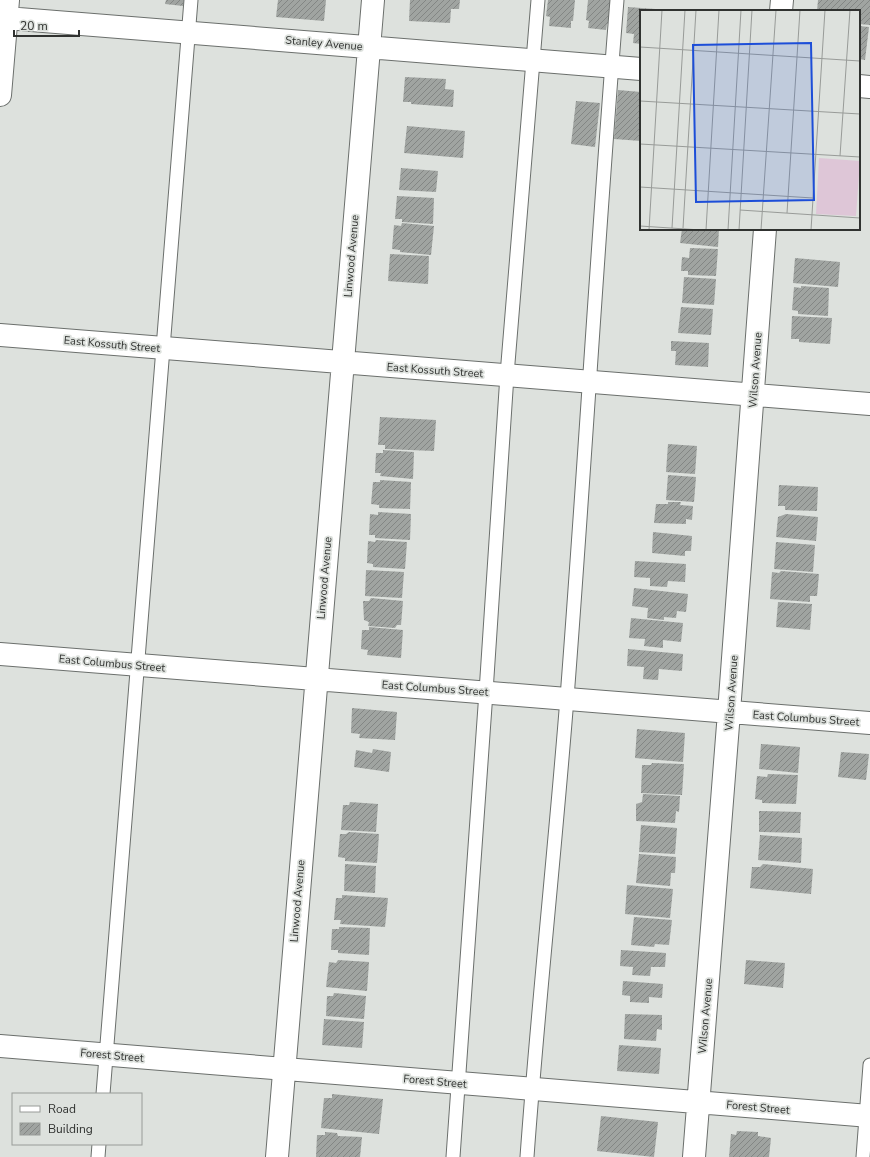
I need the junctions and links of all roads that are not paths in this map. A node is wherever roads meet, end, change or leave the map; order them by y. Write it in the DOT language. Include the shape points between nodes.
graph roads {
  1 [pos="191,0"];
  2 [pos="373,0"];
  3 [pos="538,0"];
  4 [pos="617,0"];
  5 [pos="782,0"];
  6 [pos="7,9"];
  7 [pos="781,10"];
  8 [pos="188,33"];
  9 [pos="369,47"];
  10 [pos="533,60"];
  11 [pos="612,66"];
  12 [pos="640,69"];
  13 [pos="860,86"];
  14 [pos="870,87"];
  15 [pos="0,95"];
  16 [pos="765,230"];
  17 [pos="0,335"];
  18 [pos="163,348"];
  19 [pos="342,362"];
  20 [pos="507,375"];
  21 [pos="588,382"];
  22 [pos="753,395"];
  23 [pos="870,404"];
  24 [pos="0,654"];
  25 [pos="138,665"];
  26 [pos="315,679"];
  27 [pos="486,692"];
  28 [pos="567,699"];
  29 [pos="729,712"];
  30 [pos="870,723"];
  31 [pos="0,1046"];
  32 [pos="106,1054"];
  33 [pos="870,1064"];
  34 [pos="284,1069"];
  35 [pos="459,1083"];
  36 [pos="532,1089"];
  37 [pos="103,1093"];
  38 [pos="698,1103"];
  39 [pos="868,1116"];
  40 [pos="99,1145"];
  41 [pos="98,1157"];
  42 [pos="276,1157"];
  43 [pos="453,1157"];
  44 [pos="527,1157"];
  45 [pos="694,1157"];
  46 [pos="863,1157"];
  1 -- 8 [label="lane"];
  2 -- 9 [label="street, Linwood Avenue"];
  3 -- 10 [label="lane"];
  4 -- 11 [label="lane"];
  5 -- 7 [label="street"];
  6 -- 8 [label="street, Stanley Avenue"];
  6 -- 15 [label="street"];
  8 -- 9 [label="street, Stanley Avenue"];
  8 -- 18 [label="lane"];
  9 -- 10 [label="street, Stanley Avenue"];
  9 -- 19 [label="street, Linwood Avenue"];
  10 -- 11 [label="street, Stanley Avenue"];
  10 -- 20 [label="lane"];
  11 -- 12 [label="street, Stanley Avenue"];
  11 -- 21 [label="lane"];
  13 -- 14 [label="street"];
  16 -- 22 [label="street, Wilson Avenue"];
  17 -- 18 [label="street, East Kossuth Street"];
  18 -- 19 [label="street, East Kossuth Street"];
  18 -- 25 [label="lane"];
  19 -- 20 [label="street, East Kossuth Street"];
  19 -- 26 [label="street, Linwood Avenue"];
  20 -- 21 [label="street, East Kossuth Street"];
  20 -- 27 [label="lane"];
  21 -- 22 [label="street, East Kossuth Street"];
  21 -- 28 [label="lane"];
  22 -- 23 [label="street, East Kossuth Street"];
  22 -- 29 [label="street, Wilson Avenue"];
  24 -- 25 [label="street, East Columbus Street"];
  25 -- 26 [label="street, East Columbus Street"];
  25 -- 32 [label="lane"];
  26 -- 27 [label="street, East Columbus Street"];
  26 -- 34 [label="street, Linwood Avenue"];
  27 -- 28 [label="street, East Columbus Street"];
  27 -- 35 [label="lane"];
  28 -- 29 [label="street, East Columbus Street"];
  28 -- 36 [label="lane"];
  29 -- 30 [label="street, East Columbus Street"];
  29 -- 38 [label="street, Wilson Avenue"];
  31 -- 32 [label="street, Forest Street"];
  32 -- 34 [label="street, Forest Street"];
  32 -- 37 [label="lane"];
  33 -- 39 [label="lane"];
  34 -- 35 [label="street, Forest Street"];
  34 -- 42 [label="street, Linwood Avenue"];
  35 -- 36 [label="street, Forest Street"];
  35 -- 43 [label="lane"];
  36 -- 38 [label="street, Forest Street"];
  36 -- 44 [label="lane"];
  38 -- 39 [label="street, Forest Street"];
  38 -- 45 [label="street, Wilson Avenue"];
  39 -- 46 [label="lane"];
  40 -- 41 [label="lane"];
}
